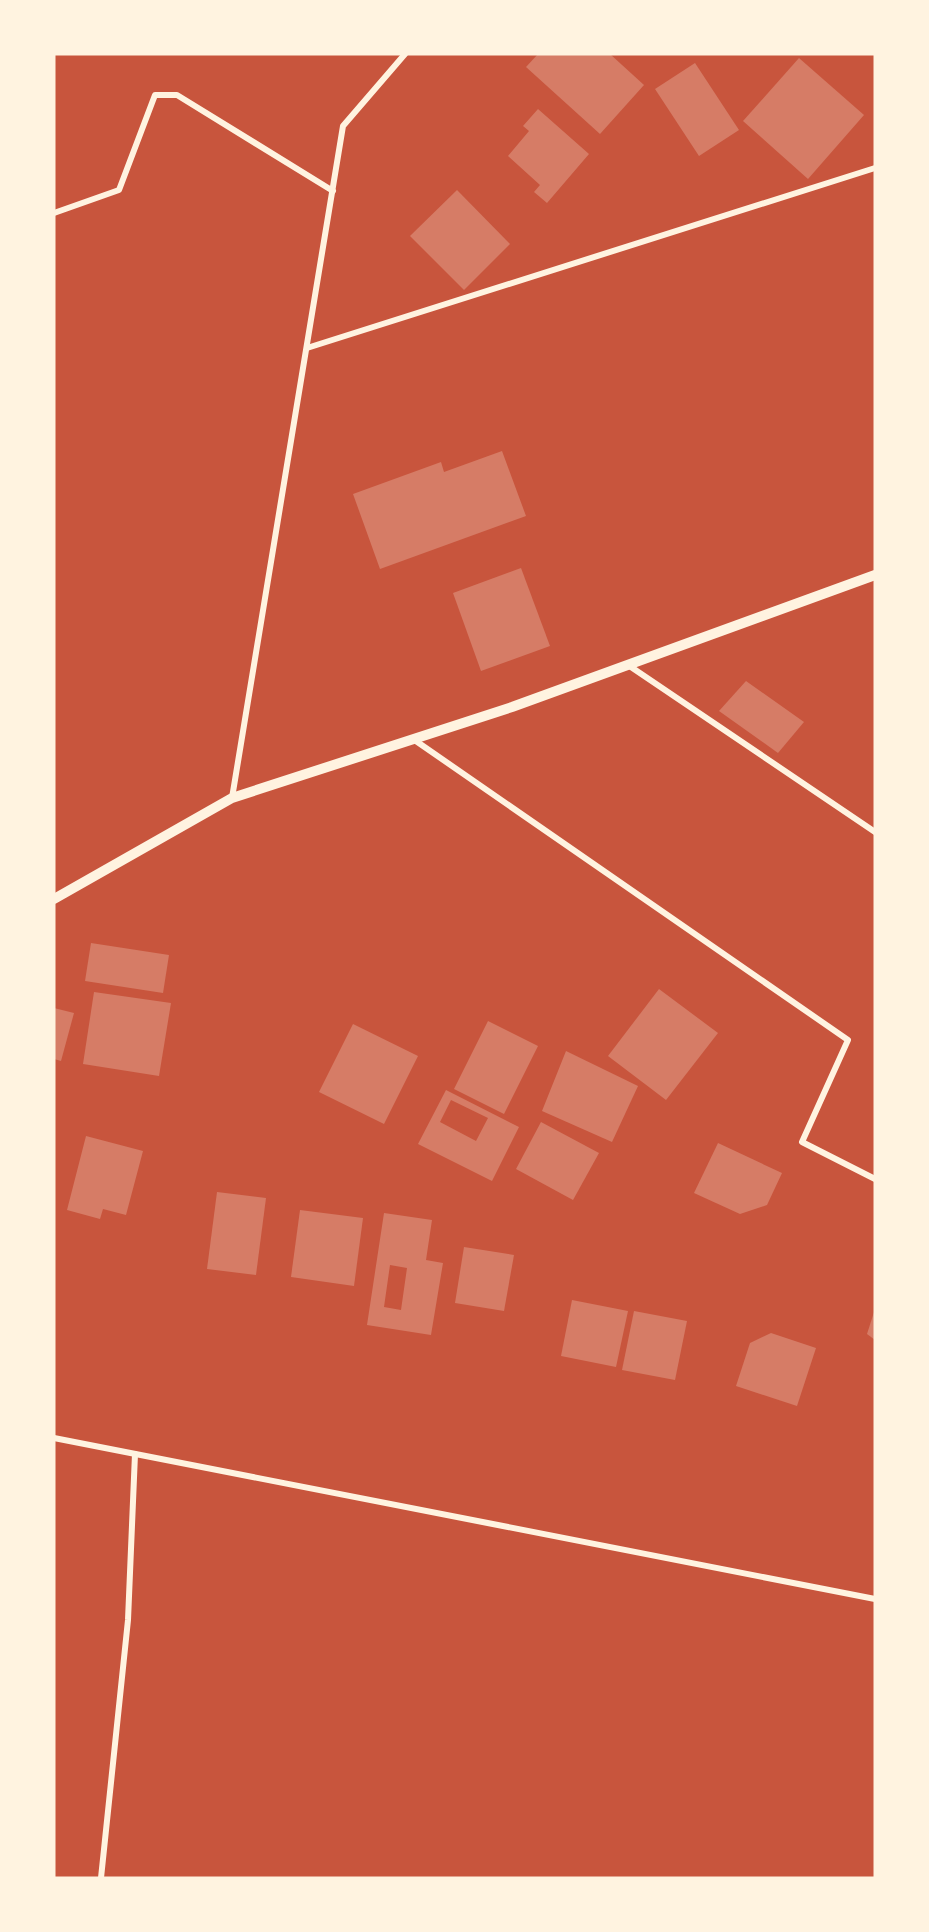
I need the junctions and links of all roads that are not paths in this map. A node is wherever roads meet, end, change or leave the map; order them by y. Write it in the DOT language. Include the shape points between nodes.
graph roads {
  1 [pos="405,54"];
  2 [pos="875,168"];
  3 [pos="333,191"];
  4 [pos="54,213"];
  5 [pos="307,348"];
  6 [pos="875,575"];
  7 [pos="628,665"];
  8 [pos="413,739"];
  9 [pos="232,798"];
  10 [pos="875,832"];
  11 [pos="54,899"];
  12 [pos="875,1179"];
  13 [pos="54,1438"];
  14 [pos="135,1454"];
  15 [pos="875,1599"];
  16 [pos="101,1878"];
  1 -- 3 [label="street" via="343,126"];
  2 -- 5 [label="street"];
  3 -- 4 [label="street" via="177,95 155,95 119,190"];
  3 -- 5 [label="street"];
  5 -- 9 [label="street"];
  6 -- 7 [label="street"];
  7 -- 8 [label="street"];
  7 -- 10 [label="street"];
  8 -- 9 [label="street"];
  8 -- 12 [label="street" via="848,1040 802,1142"];
  9 -- 11 [label="street"];
  13 -- 14 [label="street"];
  14 -- 15 [label="street"];
  14 -- 16 [label="street" via="128,1620"];
}
